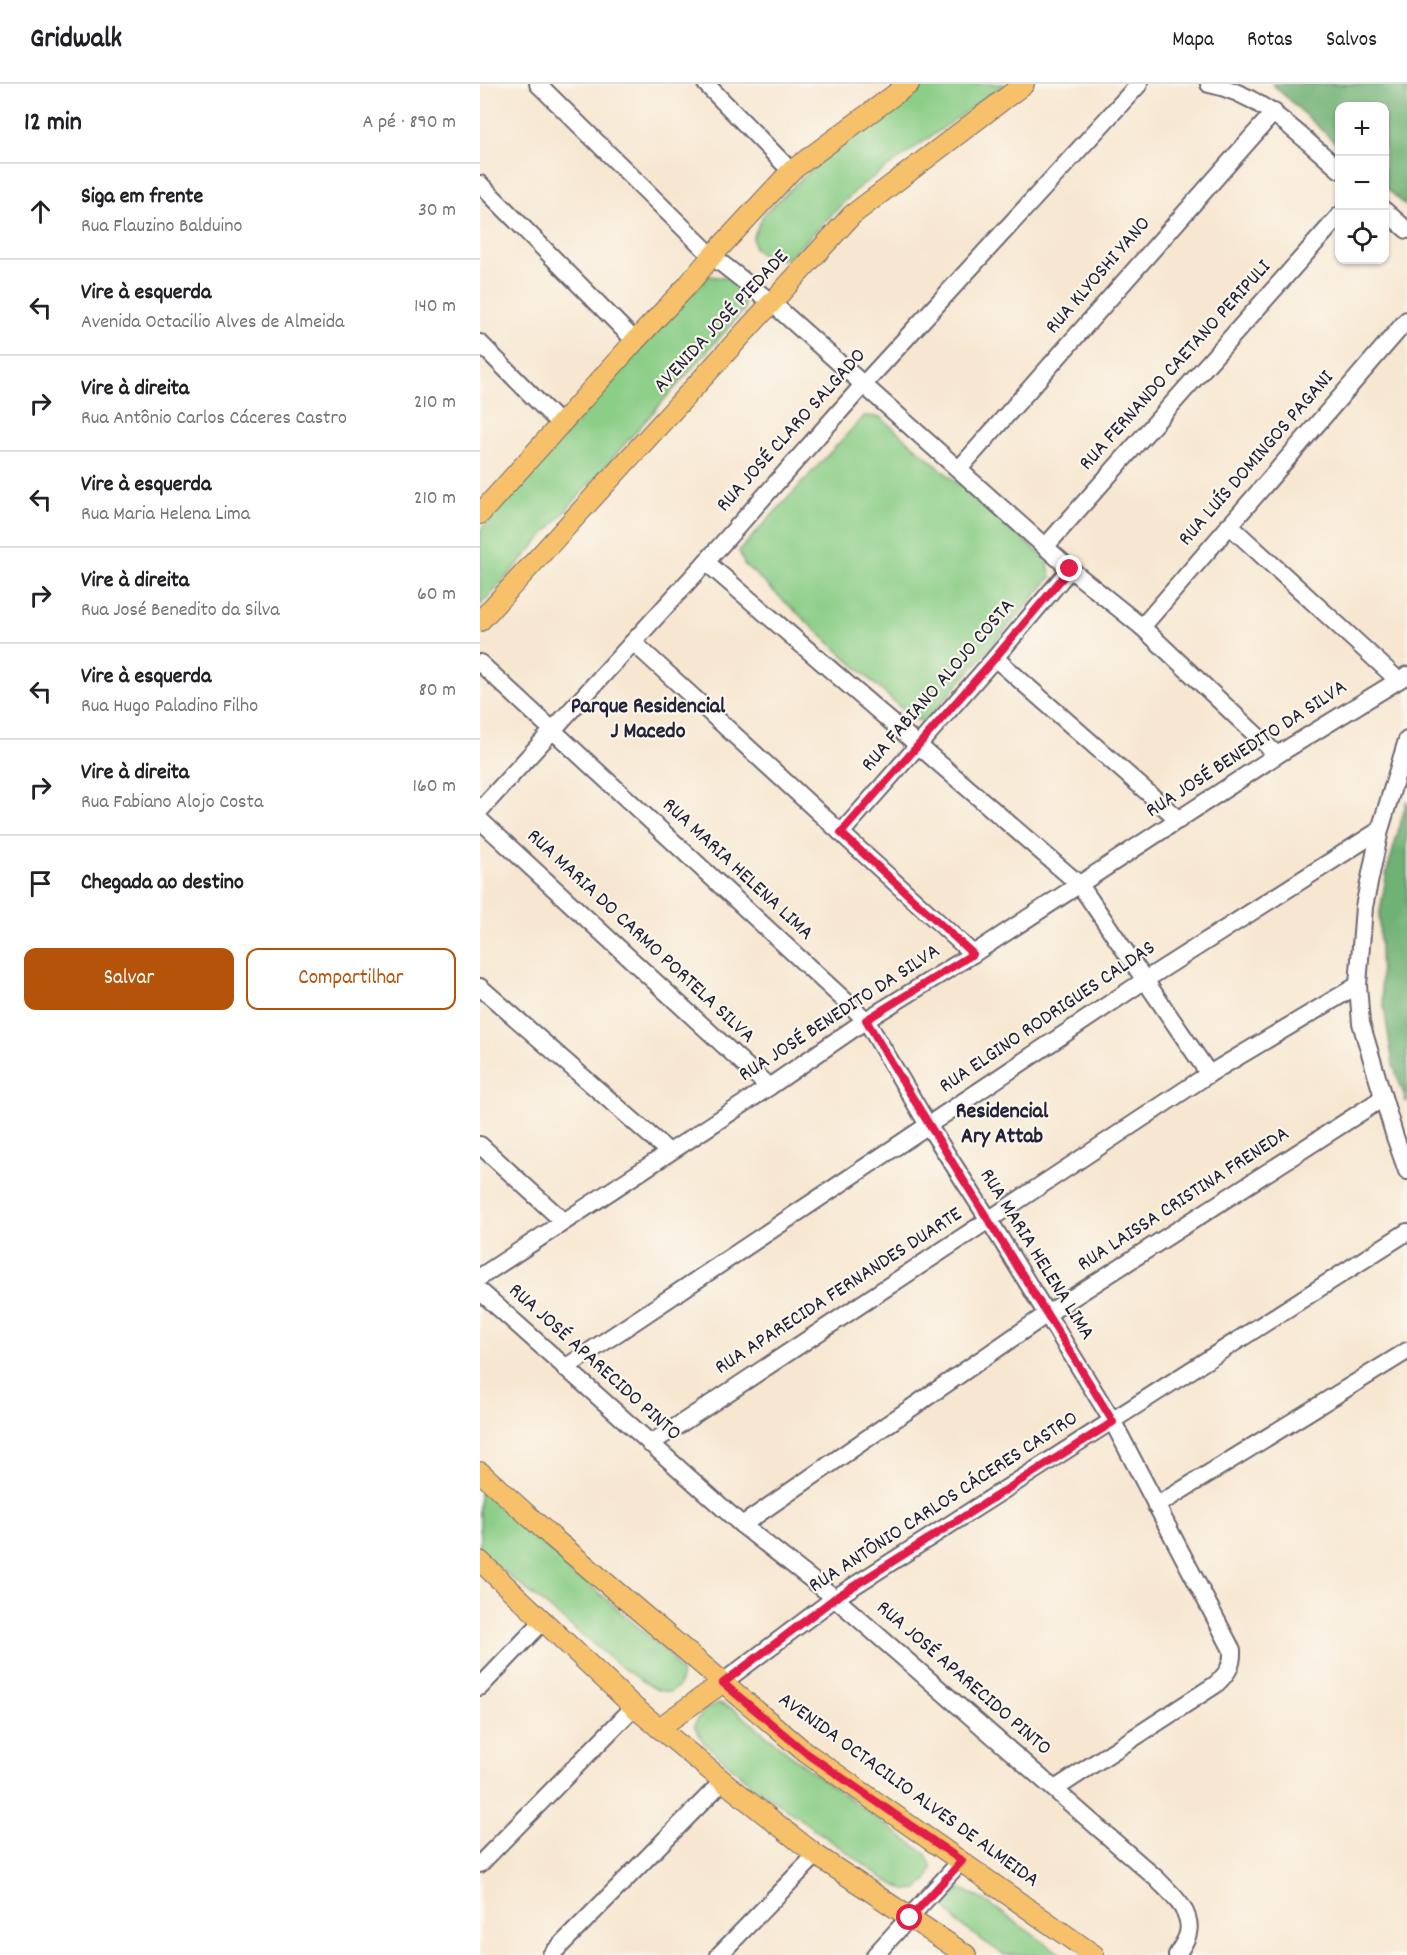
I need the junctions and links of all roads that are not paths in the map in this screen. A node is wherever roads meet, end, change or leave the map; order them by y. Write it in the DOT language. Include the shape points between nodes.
graph roads {
  1 [pos="538,84"];
  2 [pos="706,84"];
  3 [pos="909,84"];
  4 [pos="1024,84"];
  5 [pos="1140,84"];
  6 [pos="1209,84"];
  7 [pos="1274,112"];
  8 [pos="1335,166"];
  9 [pos="791,171"];
  10 [pos="480,183"];
  11 [pos="1389,214"];
  12 [pos="1335,221"];
  13 [pos="1407,230"];
  14 [pos="712,256"];
  15 [pos="772,303"];
  16 [pos="1407,320"];
  17 [pos="635,340"];
  18 [pos="480,343"];
  19 [pos="864,384"];
  20 [pos="561,425"];
  21 [pos="959,469"];
  22 [pos="481,511"];
  23 [pos="1229,525"];
  24 [pos="1045,546"];
  25 [pos="706,562"];
  26 [pos="1070,569"];
  27 [pos="480,621"];
  28 [pos="1142,627"];
  29 [pos="633,642"];
  30 [pos="995,658"];
  31 [pos="480,663"];
  32 [pos="1403,677"];
  33 [pos="554,729"];
  34 [pos="1407,740"];
  35 [pos="918,745"];
  36 [pos="1277,755"];
  37 [pos="480,810"];
  38 [pos="480,820"];
  39 [pos="1179,820"];
  40 [pos="1380,830"];
  41 [pos="841,833"];
  42 [pos="1080,885"];
  43 [pos="973,954"];
  44 [pos="1145,980"];
  45 [pos="1358,985"];
  46 [pos="480,987"];
  47 [pos="866,1020"];
  48 [pos="1209,1074"];
  49 [pos="769,1087"];
  50 [pos="1383,1098"];
  51 [pos="928,1125"];
  52 [pos="480,1145"];
  53 [pos="669,1152"];
  54 [pos="1407,1171"];
  55 [pos="989,1220"];
  56 [pos="563,1221"];
  57 [pos="1407,1232"];
  58 [pos="480,1277"];
  59 [pos="480,1291"];
  60 [pos="1047,1314"];
  61 [pos="1407,1351"];
  62 [pos="565,1368"];
  63 [pos="1113,1422"];
  64 [pos="650,1444"];
  65 [pos="480,1472"];
  66 [pos="1156,1506"];
  67 [pos="742,1525"];
  68 [pos="480,1561"];
  69 [pos="835,1598"];
  70 [pos="544,1620"];
  71 [pos="723,1683"];
  72 [pos="480,1687"];
  73 [pos="634,1707"];
  74 [pos="659,1728"];
  75 [pos="723,1781"];
  76 [pos="1055,1789"];
  77 [pos="816,1855"];
  78 [pos="962,1861"];
  79 [pos="480,1864"];
  80 [pos="910,1918"];
  81 [pos="551,1955"];
  82 [pos="719,1955"];
  83 [pos="875,1955"];
  84 [pos="966,1955"];
  85 [pos="1094,1955"];
  86 [pos="1177,1955"];
  1 -- 14 [label="street"];
  2 -- 9 [label="street"];
  3 -- 9 [label="main road"];
  4 -- 15 [label="main road, AVENIDA JOSÉ PIEDADE" via="852,215"];
  5 -- 19 [label="street, RUA JOSÉ CLARO SALGADO"];
  6 -- 7 [label="street" via="1228,87"];
  7 -- 8 [label="street"];
  7 -- 21 [label="street, RUA KLYOSHI YANO"];
  9 -- 14 [label="main road"];
  10 -- 17 [label="street"];
  11 -- 13 [label="street"];
  12 -- 24 [label="street, RUA FERNANDO CAETANO PERIPULI"];
  14 -- 15 [label="street"];
  14 -- 17 [label="main road"];
  15 -- 19 [label="street"];
  15 -- 27 [label="main road, AVENIDA JOSÉ PIEDADE"];
  16 -- 23 [label="street, RUA LUÍS DOMINGOS PAGANI"];
  17 -- 20 [label="main road"];
  18 -- 20 [label="street"];
  19 -- 21 [label="street"];
  19 -- 25 [label="street, RUA JOSÉ CLARO SALGADO"];
  20 -- 22 [label="main road"];
  21 -- 24 [label="street"];
  23 -- 28 [label="street, RUA LUÍS DOMINGOS PAGANI"];
  23 -- 32 [label="street"];
  24 -- 26 [label="street"];
  25 -- 29 [label="street, RUA JOSÉ CLARO SALGADO"];
  25 -- 35 [label="street"];
  26 -- 28 [label="street"];
  26 -- 30 [label="street, RUA FABIANO ALOJO COSTA"];
  28 -- 36 [label="street"];
  29 -- 33 [label="street, RUA JOSÉ CLARO SALGADO"];
  29 -- 41 [label="street"];
  30 -- 35 [label="street, RUA FABIANO ALOJO COSTA"];
  30 -- 39 [label="street"];
  31 -- 33 [label="street, RUA MARIA HELENA LIMA"];
  32 -- 36 [label="street, RUA JOSÉ BENEDITO DA SILVA"];
  33 -- 37 [label="street, RUA JOSÉ CLARO SALGADO"];
  33 -- 47 [label="street, RUA MARIA HELENA LIMA"];
  34 -- 40 [label="street"];
  35 -- 41 [label="street, RUA FABIANO ALOJO COSTA"];
  35 -- 42 [label="street"];
  36 -- 39 [label="street, RUA JOSÉ BENEDITO DA SILVA"];
  38 -- 49 [label="street, RUA MARIA DO CARMO PORTELA SILVA"];
  39 -- 42 [label="street, RUA JOSÉ BENEDITO DA SILVA"];
  40 -- 44 [label="street, RUA ELGINO RODRIGUES CALDAS"];
  40 -- 45 [label="street" via="1364,907"];
  41 -- 43 [label="street"];
  42 -- 43 [label="street, RUA JOSÉ BENEDITO DA SILVA"];
  42 -- 44 [label="street"];
  43 -- 47 [label="street, RUA JOSÉ BENEDITO DA SILVA"];
  44 -- 48 [label="street"];
  44 -- 51 [label="street, RUA ELGINO RODRIGUES CALDAS"];
  45 -- 48 [label="street, RUA APARECIDA FERNANDES DUARTE"];
  45 -- 50 [label="street" via="1361,1023"];
  46 -- 53 [label="street"];
  47 -- 49 [label="street, RUA JOSÉ BENEDITO DA SILVA"];
  47 -- 51 [label="street, RUA MARIA HELENA LIMA"];
  48 -- 55 [label="street, RUA APARECIDA FERNANDES DUARTE"];
  49 -- 53 [label="street, RUA JOSÉ BENEDITO DA SILVA"];
  50 -- 54 [label="street"];
  50 -- 60 [label="street, RUA LAISSA CRISTINA FRENEDA"];
  51 -- 55 [label="street, RUA MARIA HELENA LIMA"];
  51 -- 62 [label="street, RUA ELGINO RODRIGUES CALDAS"];
  52 -- 56 [label="street"];
  53 -- 56 [label="street, RUA JOSÉ BENEDITO DA SILVA"];
  55 -- 60 [label="street, RUA MARIA HELENA LIMA"];
  55 -- 64 [label="street, RUA APARECIDA FERNANDES DUARTE"];
  56 -- 58 [label="street, RUA JOSÉ BENEDITO DA SILVA"];
  57 -- 63 [label="street, RUA ANTÔNIO CARLOS CÁCERES CASTRO"];
  59 -- 62 [label="street, RUA JOSÉ APARECIDO PINTO"];
  60 -- 63 [label="street, RUA MARIA HELENA LIMA"];
  60 -- 67 [label="street, RUA LAISSA CRISTINA FRENEDA"];
  61 -- 66 [label="street"];
  62 -- 64 [label="street, RUA JOSÉ APARECIDO PINTO"];
  63 -- 66 [label="street, RUA MARIA HELENA LIMA"];
  63 -- 69 [label="street, RUA ANTÔNIO CARLOS CÁCERES CASTRO"];
  64 -- 67 [label="street, RUA JOSÉ APARECIDO PINTO"];
  65 -- 71 [label="main road, AVENIDA OCTACILIO ALVES DE ALMEIDA"];
  66 -- 76 [label="street, RUA MARIA HELENA LIMA" via="1232,1650 1233,1661 1226,1676 1215,1685"];
  67 -- 69 [label="street, RUA JOSÉ APARECIDO PINTO"];
  68 -- 70 [label="main road"];
  69 -- 71 [label="street, RUA ANTÔNIO CARLOS CÁCERES CASTRO"];
  69 -- 76 [label="street, RUA JOSÉ APARECIDO PINTO"];
  70 -- 72 [label="street"];
  70 -- 73 [label="main road"];
  71 -- 74 [label="main road"];
  71 -- 78 [label="main road, AVENIDA OCTACILIO ALVES DE ALMEIDA" via="805,1752"];
  73 -- 74 [label="main road"];
  73 -- 79 [label="street"];
  74 -- 75 [label="main road"];
  75 -- 77 [label="main road"];
  75 -- 81 [label="street"];
  76 -- 86 [label="street, RUA JOSÉ APARECIDO PINTO" via="1177,1899 1187,1916 1188,1933"];
  77 -- 80 [label="main road"];
  77 -- 82 [label="street"];
  78 -- 80 [label="street"];
  78 -- 85 [label="main road, AVENIDA OCTACILIO ALVES DE ALMEIDA"];
  80 -- 83 [label="street"];
  80 -- 84 [label="main road"];
}
